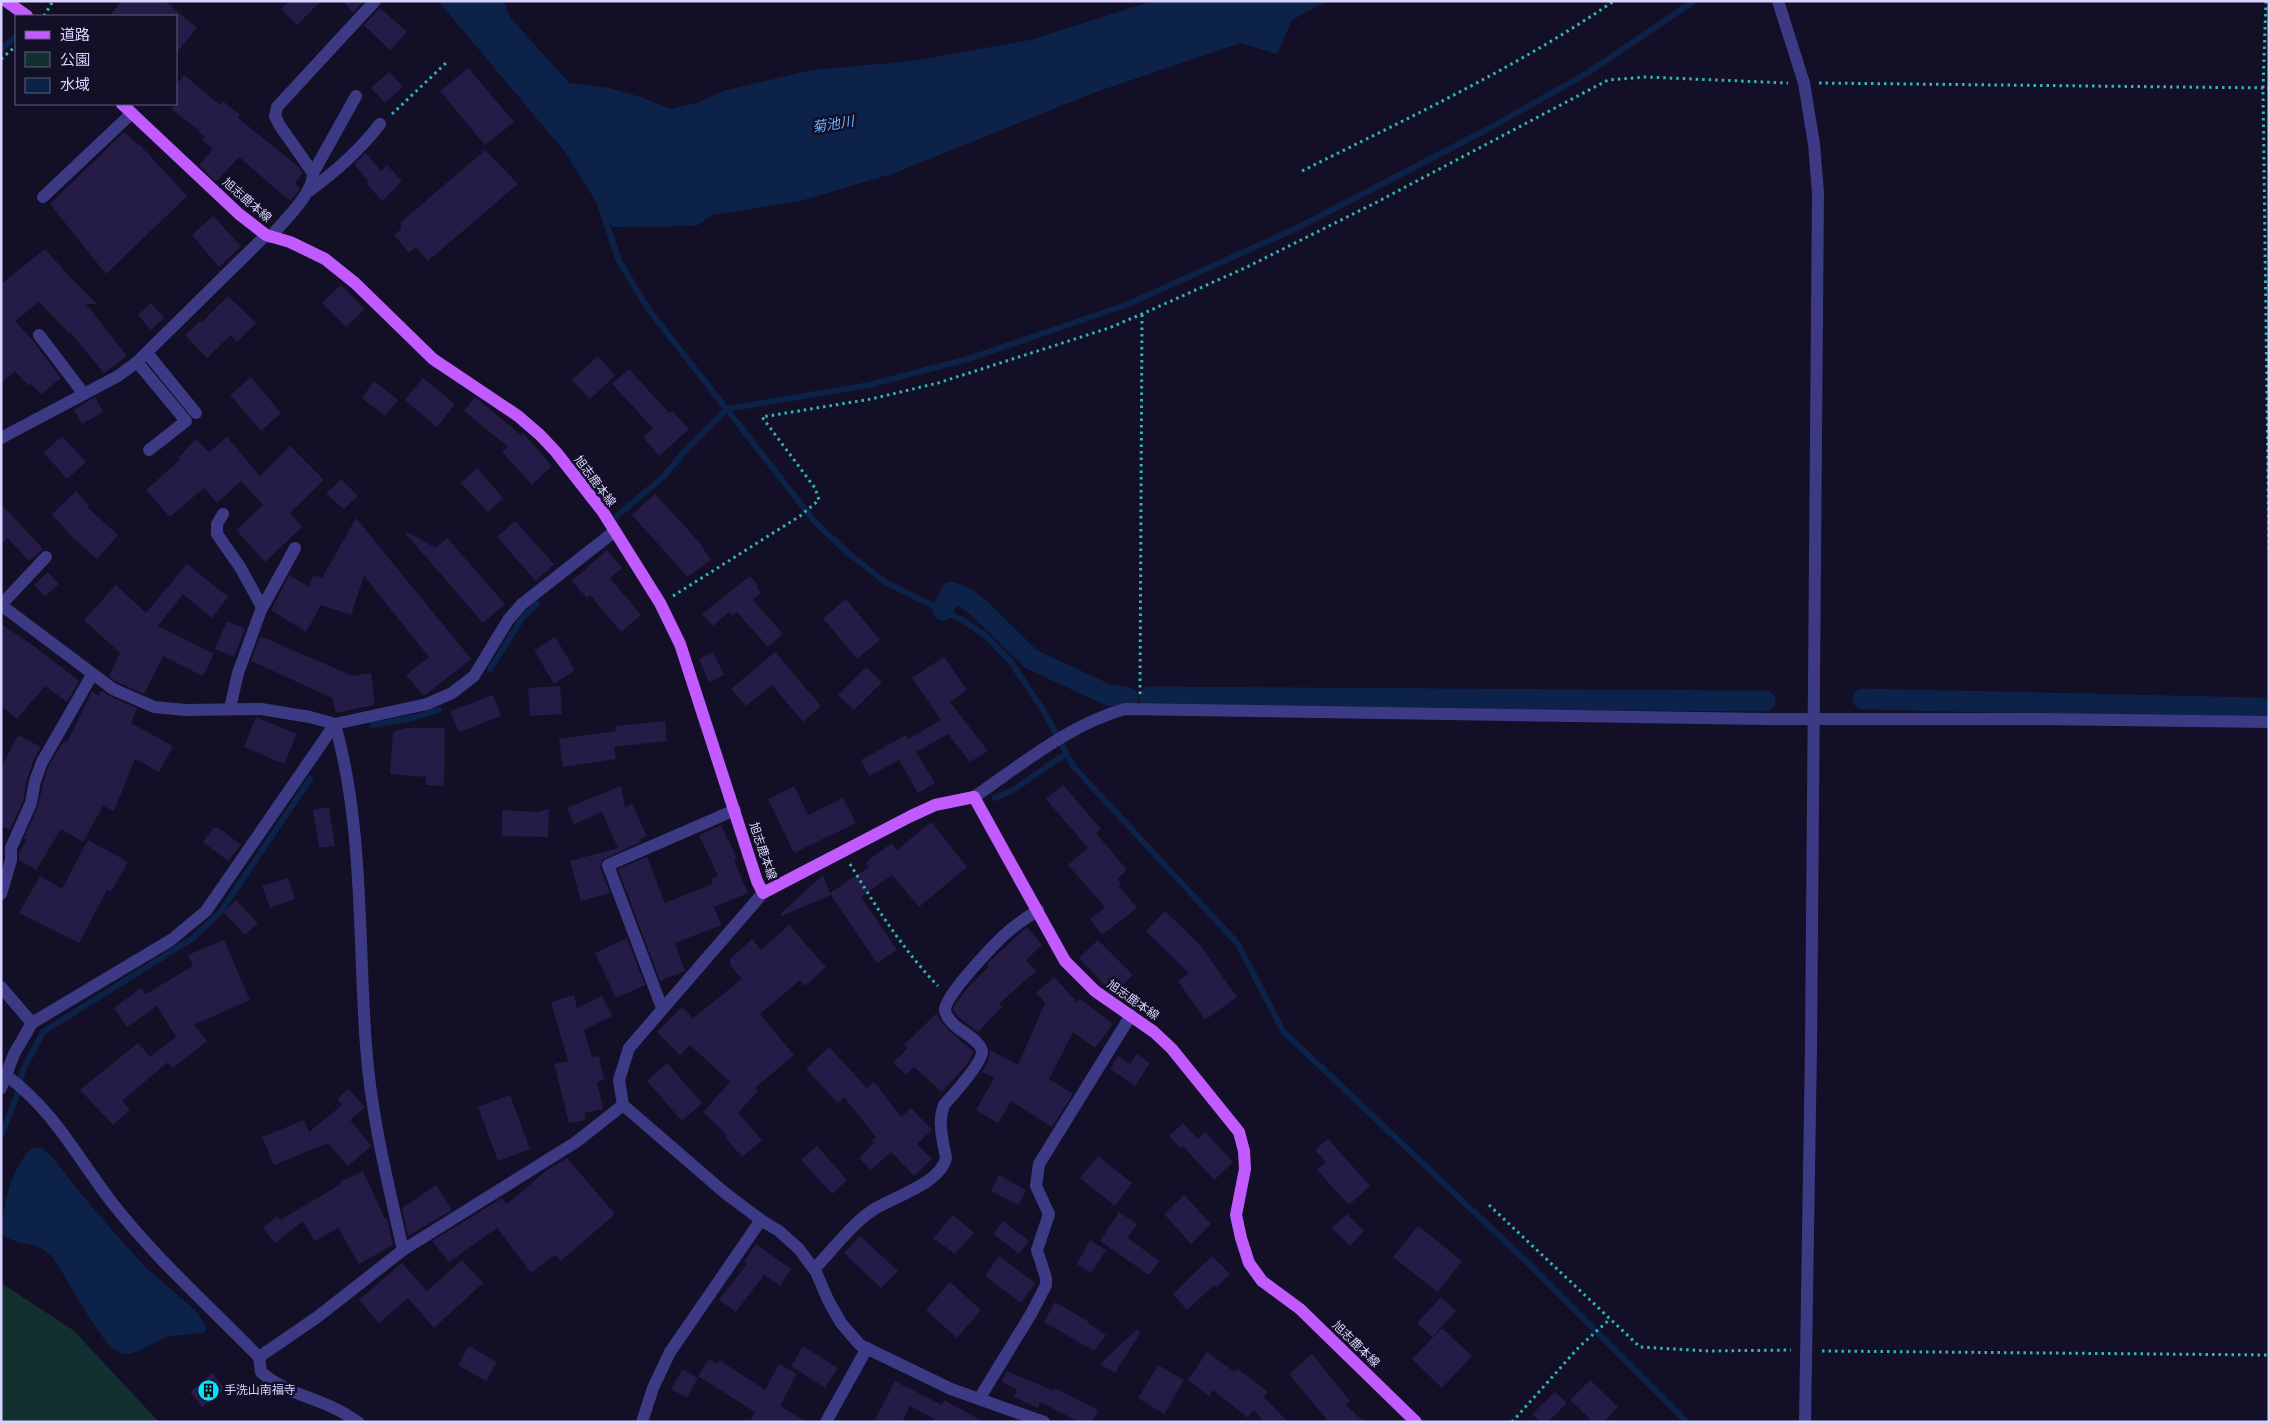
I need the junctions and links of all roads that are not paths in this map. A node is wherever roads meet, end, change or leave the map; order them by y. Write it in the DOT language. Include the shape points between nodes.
graph roads {
  1 [pos="6,1"];
  2 [pos="375,1"];
  3 [pos="1778,1"];
  4 [pos="25,15"];
  5 [pos="356,96"];
  6 [pos="127,108"];
  7 [pos="380,124"];
  8 [pos="313,173"];
  9 [pos="309,190"];
  10 [pos="43,197"];
  11 [pos="268,236"];
  12 [pos="39,335"];
  13 [pos="142,358"];
  14 [pos="84,394"];
  15 [pos="196,413"];
  16 [pos="1,438"];
  17 [pos="150,450"];
  18 [pos="223,514"];
  19 [pos="615,532"];
  20 [pos="295,548"];
  21 [pos="46,557"];
  22 [pos="1,605"];
  23 [pos="262,607"];
  24 [pos="92,675"];
  25 [pos="230,708"];
  26 [pos="1813,720"];
  27 [pos="2269,722"];
  28 [pos="335,724"];
  29 [pos="974,797"];
  30 [pos="734,810"];
  31 [pos="763,893"];
  32 [pos="1,894"];
  33 [pos="1038,910"];
  34 [pos="1,986"];
  35 [pos="662,1008"];
  36 [pos="1131,1015"];
  37 [pos="32,1023"];
  38 [pos="7,1076"];
  39 [pos="1,1088"];
  40 [pos="624,1105"];
  41 [pos="761,1220"];
  42 [pos="403,1250"];
  43 [pos="814,1270"];
  44 [pos="867,1348"];
  45 [pos="259,1357"];
  46 [pos="978,1399"];
  47 [pos="1412,1421"];
  48 [pos="358,1422"];
  49 [pos="642,1422"];
  50 [pos="826,1422"];
  51 [pos="1044,1422"];
  52 [pos="1805,1422"];
  1 -- 4 [label="main road"];
  2 -- 8 [label="street" via="277,107 275,116 280,126"];
  3 -- 26 [label="street" via="1804,83 1818,194"];
  5 -- 8 [label="street"];
  6 -- 10 [label="street"];
  6 -- 11 [label="main road, 旭志鹿本線" via="240,214"];
  7 -- 9 [label="street" via="335,172"];
  8 -- 9 [label="street" via="314,181"];
  9 -- 11 [label="street"];
  11 -- 13 [label="street"];
  11 -- 19 [label="main road, 旭志鹿本線" via="290,242 324,259 433,358 518,416 556,452"];
  12 -- 14 [label="street"];
  13 -- 14 [label="street" via="118,376"];
  13 -- 15 [label="street"];
  13 -- 17 [label="street" via="186,421"];
  14 -- 16 [label="street"];
  18 -- 23 [label="street" via="217,524 217,534"];
  19 -- 28 [label="street" via="522,604 508,620 474,676 452,693 427,704"];
  19 -- 30 [label="main road, 旭志鹿本線" via="660,603 680,644"];
  20 -- 23 [label="street"];
  21 -- 22 [label="street"];
  22 -- 24 [label="street"];
  23 -- 25 [label="street" via="238,673"];
  24 -- 25 [label="street" via="154,707 186,710"];
  24 -- 32 [label="street" via="42,762 31,803 12,848"];
  25 -- 28 [label="street" via="271,711"];
  26 -- 27 [label="street"];
  26 -- 29 [label="street" via="1125,709 1108,714 1048,746"];
  26 -- 52 [label="street"];
  28 -- 37 [label="street" via="206,911 171,940"];
  28 -- 42 [label="street" via="346,763 350,798 372,1102"];
  29 -- 31 [label="main road, 旭志鹿本線" via="927,809"];
  29 -- 33 [label="main road, 旭志鹿本線"];
  30 -- 31 [label="main road, 旭志鹿本線"];
  30 -- 35 [label="street" via="608,865"];
  31 -- 35 [label="street"];
  33 -- 36 [label="main road, 旭志鹿本線" via="1064,961 1096,991"];
  33 -- 43 [label="street" via="1010,930 983,956 945,1007 953,1024 981,1047 982,1053 941,1111 945,1164 922,1186 875,1208 857,1222"];
  34 -- 37 [label="street"];
  35 -- 40 [label="street" via="629,1048 619,1080"];
  36 -- 46 [label="street" via="1039,1164 1036,1186 1049,1214 1037,1250 1046,1286"];
  36 -- 47 [label="main road, 旭志鹿本線" via="1172,1049 1240,1132 1244,1169 1236,1215 1241,1238 1254,1269 1262,1280 1300,1309"];
  37 -- 38 [label="street" via="14,1054"];
  38 -- 39 [label="street"];
  38 -- 45 [label="street" via="28,1091 64,1134 111,1200 157,1253"];
  40 -- 41 [label="street"];
  40 -- 42 [label="street" via="576,1142"];
  41 -- 43 [label="street" via="792,1243"];
  41 -- 49 [label="street" via="670,1352 652,1388"];
  42 -- 45 [label="street" via="316,1318"];
  43 -- 44 [label="street" via="841,1323 860,1345"];
  44 -- 46 [label="street"];
  44 -- 50 [label="street"];
  45 -- 48 [label="street" via="261,1372 272,1382"];
  46 -- 51 [label="street"];
}
